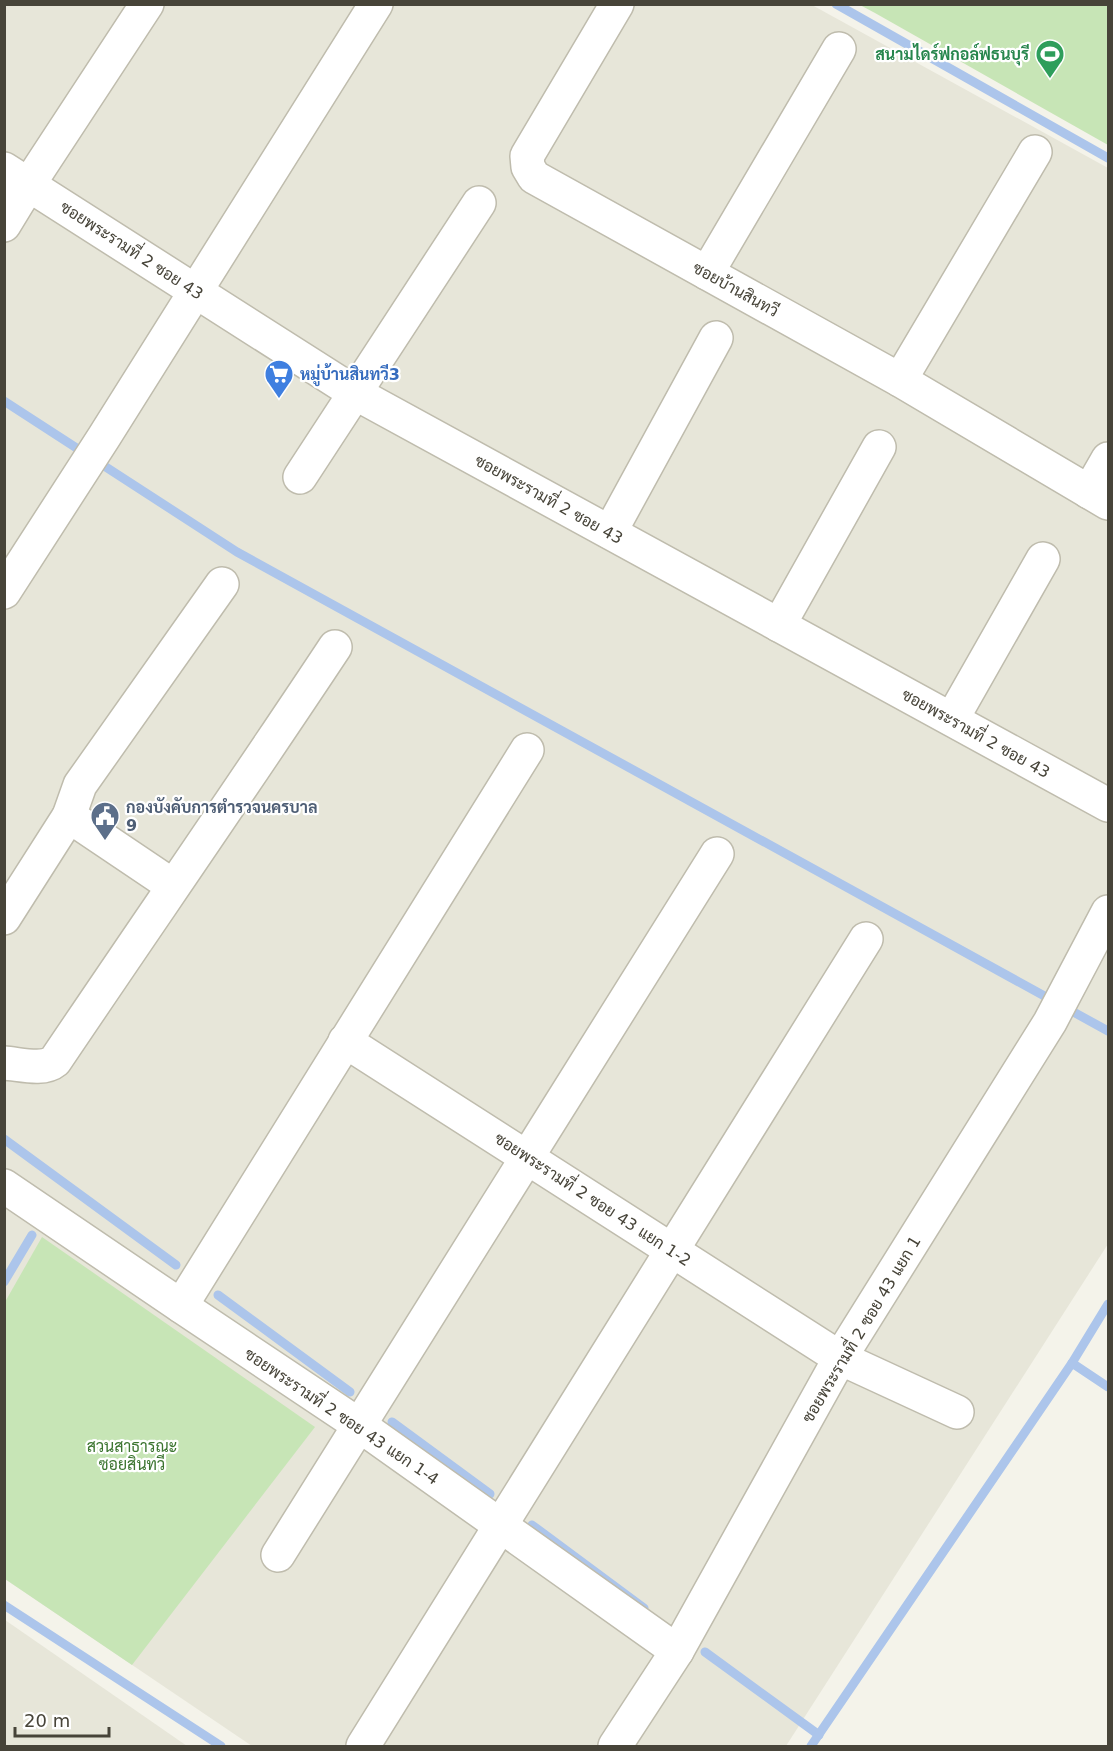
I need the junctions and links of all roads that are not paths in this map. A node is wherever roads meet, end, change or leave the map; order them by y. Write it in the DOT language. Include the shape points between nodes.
graph roads {
  1 [pos="147,4"];
  2 [pos="376,4"];
  3 [pos="617,4"];
  4 [pos="839,49"];
  5 [pos="1035,152"];
  6 [pos="17,176"];
  7 [pos="479,203"];
  8 [pos="4,225"];
  9 [pos="706,273"];
  10 [pos="196,291"];
  11 [pos="716,338"];
  12 [pos="900,380"];
  13 [pos="355,393"];
  14 [pos="879,447"];
  15 [pos="1108,459"];
  16 [pos="300,477"];
  17 [pos="1099,497"];
  18 [pos="610,532"];
  19 [pos="1043,559"];
  20 [pos="222,584"];
  21 [pos="4,592"];
  22 [pos="779,625"];
  23 [pos="335,647"];
  24 [pos="952,720"];
  25 [pos="527,750"];
  26 [pos="1108,805"];
  27 [pos="69,816"];
  28 [pos="717,854"];
  29 [pos="173,886"];
  30 [pos="1108,912"];
  31 [pos="4,918"];
  32 [pos="866,939"];
  33 [pos="345,1041"];
  34 [pos="4,1063"];
  35 [pos="527,1157"];
  36 [pos="4,1186"];
  37 [pos="673,1250"];
  38 [pos="181,1306"];
  39 [pos="840,1358"];
  40 [pos="957,1412"];
  41 [pos="359,1425"];
  42 [pos="501,1526"];
  43 [pos="278,1555"];
  44 [pos="676,1651"];
  45 [pos="363,1746"];
  46 [pos="615,1746"];
  1 -- 6 [label="street"];
  2 -- 10 [label="street"];
  3 -- 9 [label="street, ซอยบ้านสินทวี" via="527,156 528,167 534,177"];
  4 -- 9 [label="street"];
  5 -- 12 [label="street"];
  6 -- 8 [label="street"];
  6 -- 10 [label="street, ซอยพระรามที่ 2 ซอย 43"];
  7 -- 13 [label="street"];
  9 -- 12 [label="street, ซอยบ้านสินทวี"];
  10 -- 13 [label="street, ซอยพระรามที่ 2 ซอย 43"];
  10 -- 21 [label="street"];
  11 -- 18 [label="street"];
  12 -- 17 [label="street, ซอยบ้านสินทวี"];
  13 -- 16 [label="street"];
  13 -- 18 [label="street, ซอยพระรามที่ 2 ซอย 43"];
  14 -- 22 [label="street"];
  15 -- 17 [label="street"];
  18 -- 22 [label="street, ซอยพระรามที่ 2 ซอย 43"];
  19 -- 24 [label="street"];
  20 -- 27 [label="street" via="80,785"];
  22 -- 24 [label="street, ซอยพระรามที่ 2 ซอย 43"];
  23 -- 29 [label="street"];
  24 -- 26 [label="street, ซอยพระรามที่ 2 ซอย 43"];
  25 -- 33 [label="street"];
  27 -- 29 [label="street"];
  27 -- 31 [label="street"];
  28 -- 35 [label="street"];
  29 -- 34 [label="street" via="55,1060 42,1066"];
  30 -- 39 [label="street, ซอยพระรามที่ 2 ซอย 43 แยก 1" via="1050,1022"];
  32 -- 37 [label="street"];
  33 -- 35 [label="street, ซอยพระรามที่ 2 ซอย 43 แยก 1-2"];
  33 -- 38 [label="street"];
  35 -- 37 [label="street, ซอยพระรามที่ 2 ซอย 43 แยก 1-2"];
  35 -- 41 [label="street"];
  36 -- 38 [label="street, ซอยพระรามที่ 2 ซอย 43 แยก 1-4"];
  37 -- 39 [label="street, ซอยพระรามที่ 2 ซอย 43 แยก 1-2"];
  37 -- 42 [label="street"];
  38 -- 41 [label="street, ซอยพระรามที่ 2 ซอย 43 แยก 1-4"];
  39 -- 40 [label="street, ซอยพระรามที่ 2 ซอย 43 แยก 1-2"];
  39 -- 44 [label="street, ซอยพระรามที่ 2 ซอย 43 แยก 1"];
  41 -- 42 [label="street, ซอยพระรามที่ 2 ซอย 43 แยก 1-4"];
  41 -- 43 [label="street"];
  42 -- 44 [label="street, ซอยพระรามที่ 2 ซอย 43 แยก 1-4"];
  42 -- 45 [label="street"];
  44 -- 46 [label="street, ซอยพระรามที่ 2 ซอย 43 แยก 1"];
}
